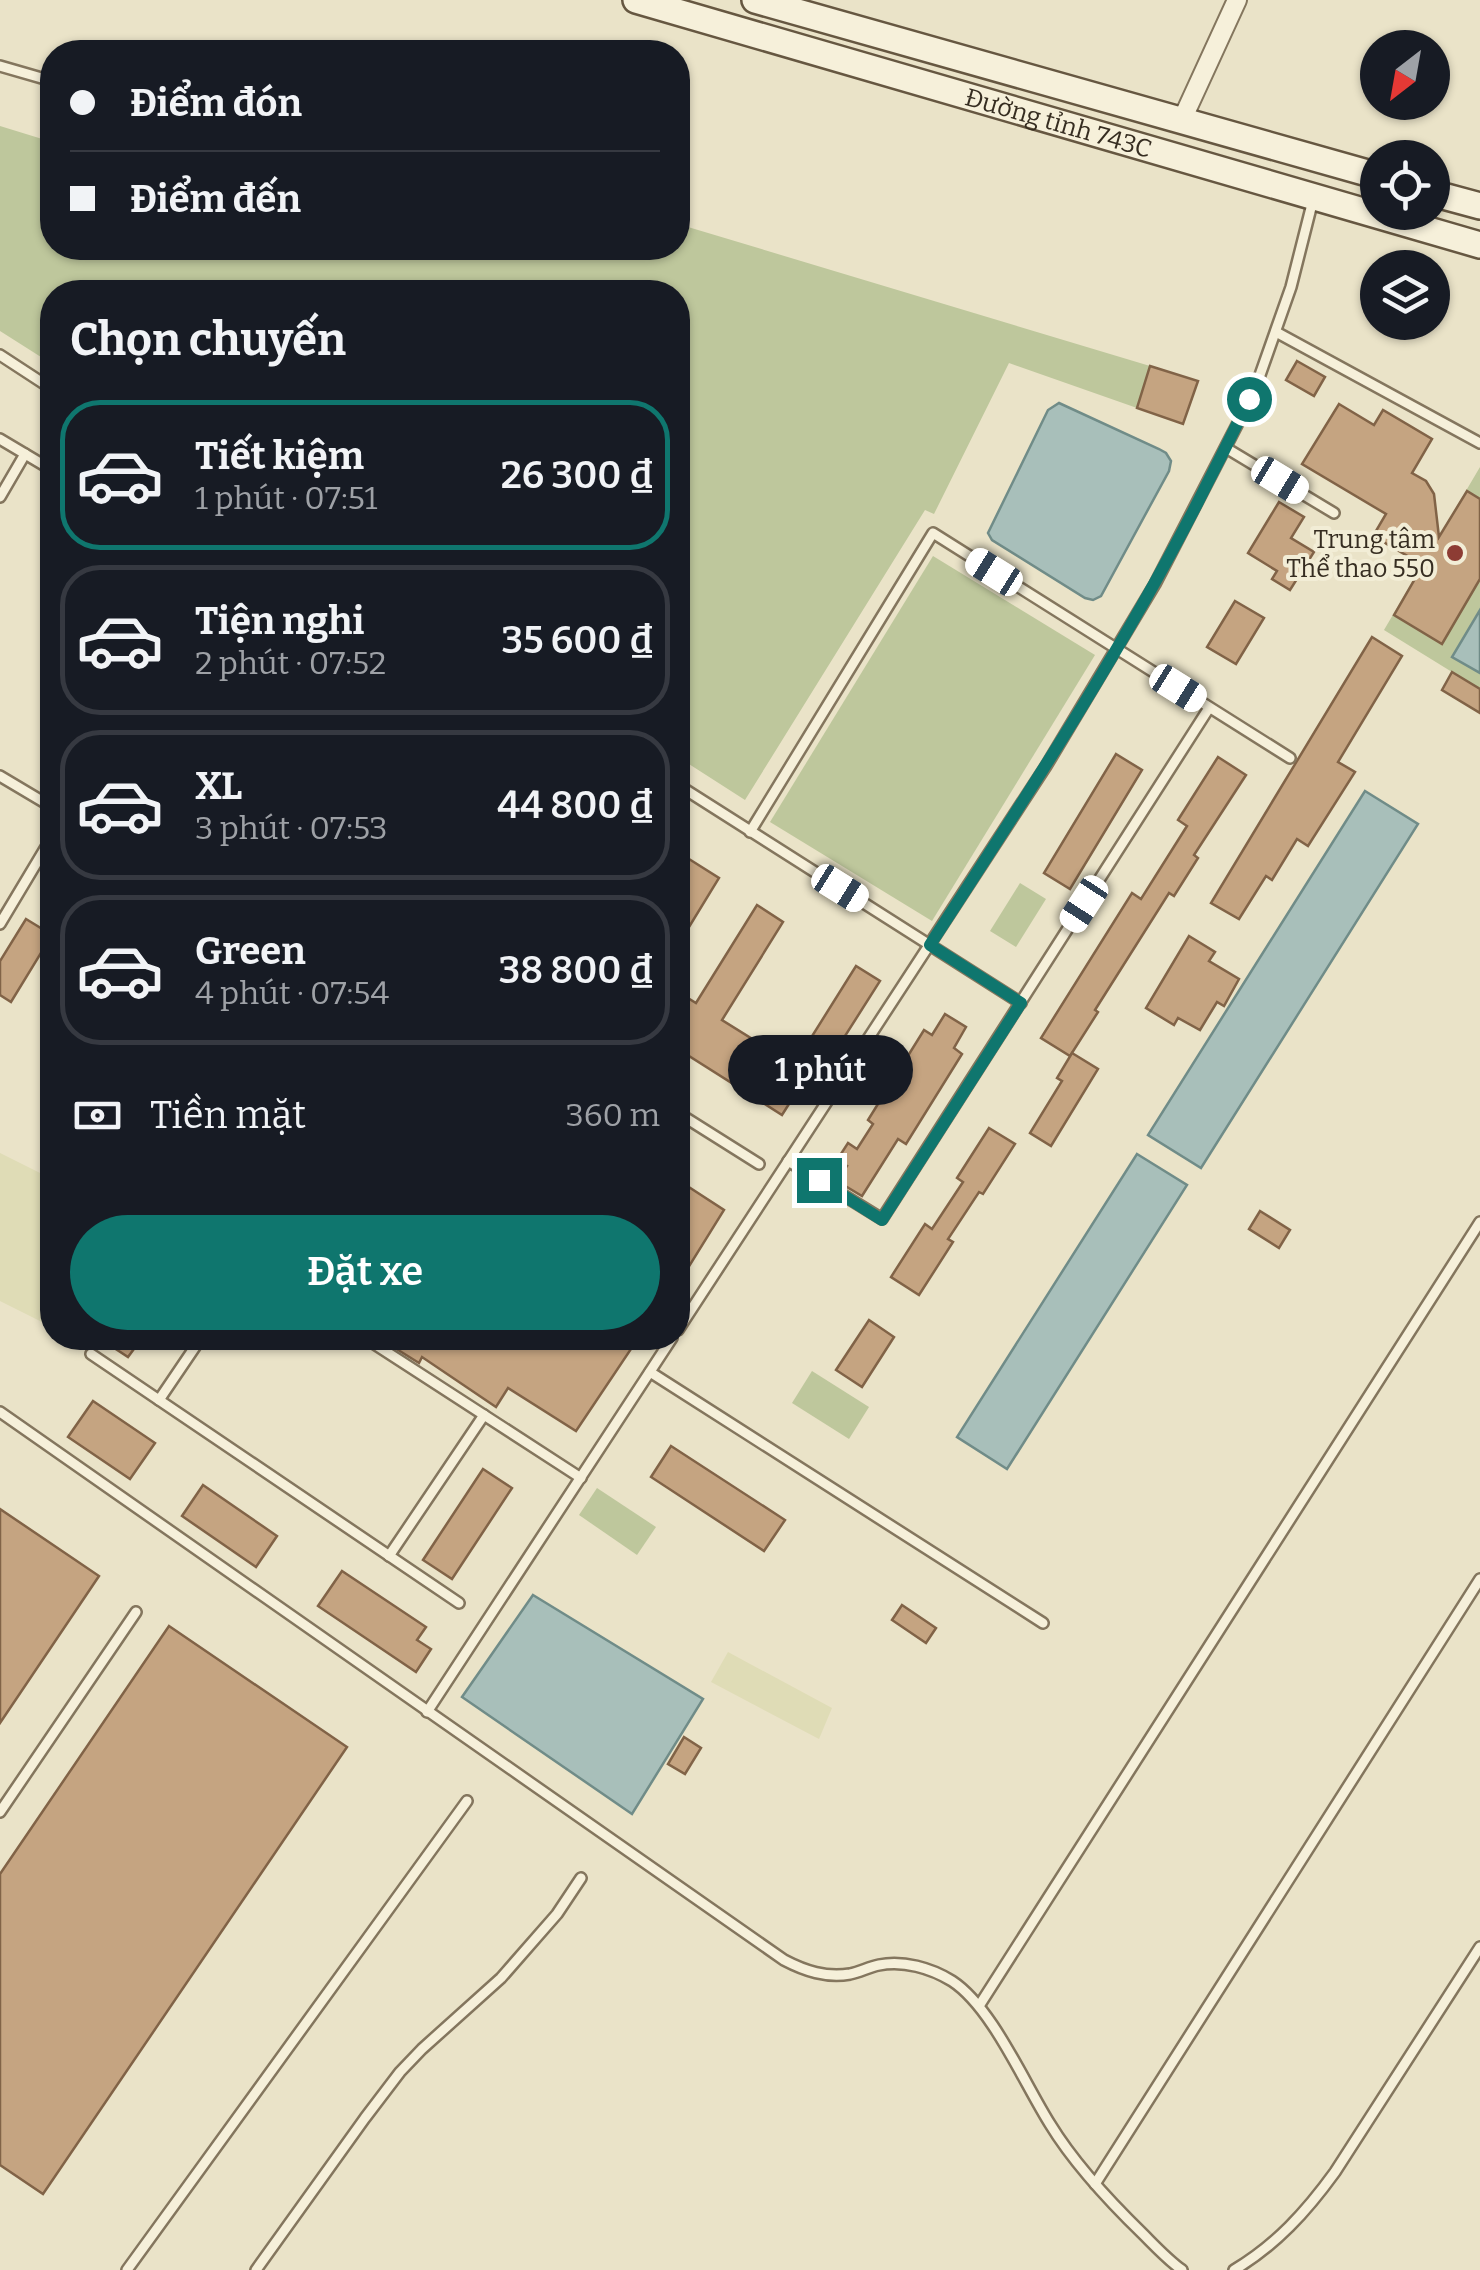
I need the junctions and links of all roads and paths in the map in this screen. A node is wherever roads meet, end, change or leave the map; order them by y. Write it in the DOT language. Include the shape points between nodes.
graph roads {
  1 [pos="636,0"];
  2 [pos="755,0"];
  3 [pos="1237,0"];
  4 [pos="813,8"];
  5 [pos="0,66"];
  6 [pos="40,78"];
  7 [pos="1181,122"];
  8 [pos="1172,156"];
  9 [pos="1322,160"];
  10 [pos="1360,171"];
  11 [pos="1313,197"];
  12 [pos="1450,197"];
  13 [pos="1480,206"];
  14 [pos="1480,245"];
  15 [pos="1276,332"];
  16 [pos="0,355"];
  17 [pos="40,381"];
  18 [pos="0,439"];
  19 [pos="1480,444"];
  20 [pos="1226,448"];
  21 [pos="25,454"];
  22 [pos="40,463"];
  23 [pos="0,497"];
  24 [pos="1334,514"];
  25 [pos="1117,650"];
  26 [pos="1209,708"];
  27 [pos="1290,758"];
  28 [pos="0,776"];
  29 [pos="690,793"];
  30 [pos="40,800"];
  31 [pos="750,832"];
  32 [pos="40,856"];
  33 [pos="0,924"];
  34 [pos="930,945"];
  35 [pos="1021,1003"];
  36 [pos="690,1121"];
  37 [pos="788,1161"];
  38 [pos="759,1164"];
  39 [pos="1480,1222"];
  40 [pos="690,1312"];
  41 [pos="194,1350"];
  42 [pos="384,1350"];
  43 [pos="664,1350"];
  44 [pos="91,1354"];
  45 [pos="650,1372"];
  46 [pos="159,1400"];
  47 [pos="0,1412"];
  48 [pos="484,1415"];
  49 [pos="581,1478"];
  50 [pos="389,1556"];
  51 [pos="1480,1579"];
  52 [pos="458,1603"];
  53 [pos="136,1612"];
  54 [pos="1043,1623"];
  55 [pos="427,1712"];
  56 [pos="467,1801"];
  57 [pos="0,1812"];
  58 [pos="581,1878"];
  59 [pos="1480,1947"];
  60 [pos="979,2006"];
  61 [pos="1095,2184"];
  62 [pos="127,2270"];
  63 [pos="256,2270"];
  64 [pos="1182,2270"];
  65 [pos="1234,2270"];
  1 -- 8 [label="main road, Đường tỉnh 743C"];
  2 -- 4 [label="main road, Đường tỉnh 743C"];
  3 -- 7 [label="street"];
  4 -- 7 [label="main road, Đường tỉnh 743C"];
  5 -- 6 [label="lane"];
  7 -- 8 [label="main road"];
  7 -- 9 [label="main road, Đường tỉnh 743C"];
  8 -- 11 [label="main road, Đường tỉnh 743C"];
  9 -- 10 [label="main road, Đường tỉnh 743C"];
  9 -- 11 [label="main road"];
  11 -- 14 [label="main road, Đường tỉnh 743C"];
  11 -- 15 [label="lane"];
  12 -- 13 [label="main road"];
  15 -- 19 [label="lane"];
  15 -- 20 [label="lane"];
  16 -- 17 [label="lane"];
  18 -- 21 [label="lane"];
  20 -- 24 [label="lane"];
  20 -- 25 [label="lane"];
  21 -- 22 [label="lane"];
  21 -- 23 [label="lane"];
  25 -- 26 [label="lane"];
  25 -- 31 [label="lane" via="933,533"];
  25 -- 34 [label="lane"];
  26 -- 27 [label="lane"];
  26 -- 35 [label="lane"];
  28 -- 30 [label="lane"];
  29 -- 31 [label="lane"];
  31 -- 34 [label="lane"];
  32 -- 33 [label="lane"];
  34 -- 35 [label="lane"];
  34 -- 37 [label="lane"];
  35 -- 37 [label="lane" via="882,1220"];
  36 -- 38 [label="lane"];
  37 -- 40 [label="lane"];
  39 -- 60 [label="lane"];
  41 -- 46 [label="lane"];
  42 -- 48 [label="lane"];
  43 -- 45 [label="lane"];
  44 -- 46 [label="lane"];
  45 -- 49 [label="lane"];
  45 -- 54 [label="lane"];
  46 -- 50 [label="lane"];
  47 -- 55 [label="lane"];
  48 -- 49 [label="lane"];
  48 -- 50 [label="lane"];
  49 -- 55 [label="lane"];
  50 -- 52 [label="lane"];
  51 -- 61 [label="lane"];
  53 -- 57 [label="lane"];
  55 -- 60 [label="lane" via="784,1960 835,1975 877,1965 925,1969"];
  56 -- 62 [label="lane"];
  58 -- 63 [label="lane" via="511,1968 382,2094"];
  59 -- 65 [label="lane" via="1315,2199 1280,2238"];
  60 -- 61 [label="lane" via="1051,2127"];
  61 -- 64 [label="lane"];
}
